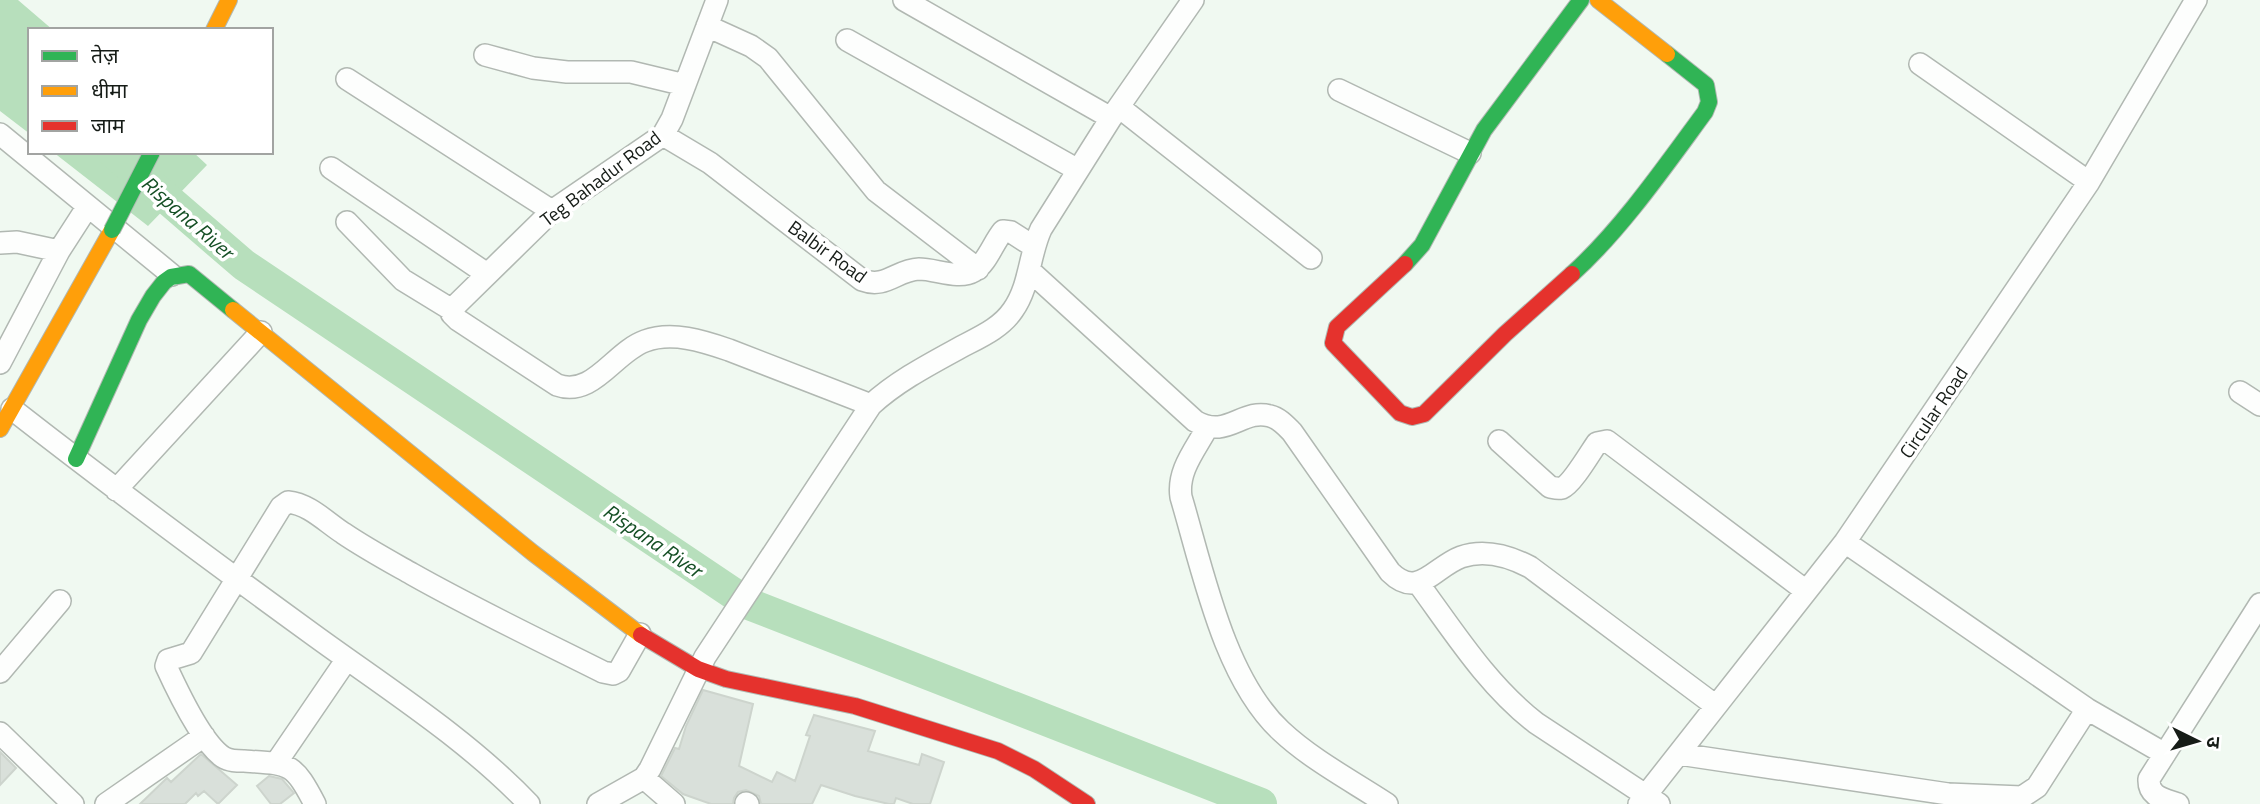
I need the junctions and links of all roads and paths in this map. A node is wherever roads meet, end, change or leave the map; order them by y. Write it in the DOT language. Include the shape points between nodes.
graph roads {
  1 [pos="717,0"];
  2 [pos="904,0"];
  3 [pos="1193,0"];
  4 [pos="1581,0"];
  5 [pos="1598,0"];
  6 [pos="2196,0"];
  7 [pos="227,1"];
  8 [pos="707,26"];
  9 [pos="215,28"];
  10 [pos="847,40"];
  11 [pos="485,55"];
  12 [pos="1920,64"];
  13 [pos="347,79"];
  14 [pos="685,85"];
  15 [pos="1339,90"];
  16 [pos="1115,113"];
  17 [pos="0,134"];
  18 [pos="663,135"];
  19 [pos="1470,153"];
  20 [pos="151,154"];
  21 [pos="331,168"];
  22 [pos="1078,170"];
  23 [pos="2089,182"];
  24 [pos="88,206"];
  25 [pos="552,211"];
  26 [pos="348,222"];
  27 [pos="0,243"];
  28 [pos="1033,246"];
  29 [pos="59,251"];
  30 [pos="1311,258"];
  31 [pos="978,269"];
  32 [pos="1029,270"];
  33 [pos="487,274"];
  34 [pos="172,275"];
  35 [pos="454,308"];
  36 [pos="261,332"];
  37 [pos="0,363"];
  38 [pos="2240,392"];
  39 [pos="871,405"];
  40 [pos="2260,405"];
  41 [pos="12,409"];
  42 [pos="1207,428"];
  43 [pos="0,429"];
  44 [pos="1499,441"];
  45 [pos="76,459"];
  46 [pos="116,490"];
  47 [pos="1845,542"];
  48 [pos="236,579"];
  49 [pos="1418,583"];
  50 [pos="1805,591"];
  51 [pos="60,601"];
  52 [pos="2260,604"];
  53 [pos="640,634"];
  54 [pos="347,659"];
  55 [pos="701,663"];
  56 [pos="0,672"];
  57 [pos="1716,706"];
  58 [pos="2087,709"];
  59 [pos="0,733"];
  60 [pos="204,736"];
  61 [pos="1679,754"];
  62 [pos="2165,754"];
  63 [pos="275,763"];
  64 [pos="644,778"];
  65 [pos="1950,799"];
  66 [pos="1648,801"];
  67 [pos="73,804"];
  68 [pos="106,804"];
  69 [pos="316,804"];
  70 [pos="529,804"];
  71 [pos="598,804"];
  72 [pos="674,804"];
  73 [pos="1087,804"];
  74 [pos="1387,804"];
  75 [pos="2178,804"];
  1 -- 8 [label="street, Teg Bahadur Road"];
  2 -- 16 [label="street"];
  3 -- 16 [label="street"];
  4 -- 19 [label="street"];
  5 -- 19 [label="street" via="1706,85 1709,102 1604,242 1424,414 1408,418 1340,352 1334,335 1422,245"];
  6 -- 23 [label="street, Circular Road"];
  7 -- 9 [label="street"];
  8 -- 14 [label="street, Teg Bahadur Road"];
  8 -- 31 [label="street" via="768,58 876,191"];
  10 -- 22 [label="street"];
  11 -- 14 [label="street" via="533,68 631,72"];
  12 -- 23 [label="street"];
  13 -- 25 [label="street"];
  14 -- 18 [label="street, Teg Bahadur Road"];
  15 -- 19 [label="street"];
  16 -- 22 [label="street"];
  16 -- 30 [label="street"];
  17 -- 24 [label="street"];
  18 -- 25 [label="street, Teg Bahadur Road"];
  18 -- 31 [label="street, Balbir Road" via="720,170 862,280 878,284 911,270 961,275"];
  20 -- 41 [label="street, bridge"];
  21 -- 33 [label="street"];
  22 -- 28 [label="street"];
  23 -- 47 [label="street, Circular Road"];
  24 -- 29 [label="street"];
  24 -- 34 [label="street"];
  25 -- 33 [label="street, Teg Bahadur Road"];
  26 -- 35 [label="street" via="403,280"];
  27 -- 29 [label="street"];
  28 -- 31 [label="street" via="1003,231"];
  28 -- 32 [label="street"];
  29 -- 37 [label="street"];
  32 -- 39 [label="street" via="1023,292 1006,319"];
  32 -- 42 [label="street"];
  33 -- 35 [label="street, Teg Bahadur Road"];
  34 -- 36 [label="street" via="189,274"];
  34 -- 45 [label="street" via="160,285 139,320"];
  35 -- 39 [label="street" via="452,314 458,320 566,388 585,385 644,341 682,338 707,342"];
  36 -- 46 [label="street"];
  36 -- 53 [label="street"];
  38 -- 40 [label="street"];
  39 -- 55 [label="street"];
  41 -- 43 [label="street"];
  41 -- 45 [label="street"];
  42 -- 49 [label="street" via="1259,415 1281,421 1390,572 1407,583"];
  42 -- 74 [label="street" via="1179,486 1217,616 1236,663 1254,699 1280,730"];
  44 -- 50 [label="street" via="1558,489 1570,482 1597,443 1607,441"];
  45 -- 46 [label="street"];
  46 -- 48 [label="street"];
  47 -- 50 [label="street, Circular Road"];
  47 -- 58 [label="street"];
  48 -- 53 [label="street" via="281,507 297,503 412,574 603,672 619,671"];
  48 -- 54 [label="street"];
  48 -- 60 [label="street" via="191,653 166,662"];
  49 -- 57 [label="street" via="1460,558 1476,554 1515,559"];
  49 -- 66 [label="street" via="1488,678 1518,709"];
  50 -- 57 [label="street, Circular Road"];
  51 -- 56 [label="street"];
  52 -- 62 [label="street"];
  53 -- 55 [label="street"];
  54 -- 63 [label="street"];
  54 -- 70 [label="street" via="498,773"];
  55 -- 64 [label="street"];
  55 -- 73 [label="street" via="726,679 866,709 998,751"];
  57 -- 61 [label="street, Circular Road"];
  58 -- 62 [label="street"];
  58 -- 65 [label="street" via="2037,787 2022,797"];
  59 -- 67 [label="street"];
  60 -- 63 [label="street" via="223,757"];
  60 -- 68 [label="street"];
  61 -- 65 [label="street"];
  61 -- 66 [label="street, Circular Road"];
  62 -- 75 [label="street" via="2149,787 2157,797"];
  63 -- 69 [label="street" via="294,771"];
  64 -- 71 [label="street"];
  64 -- 72 [label="street"];
}
